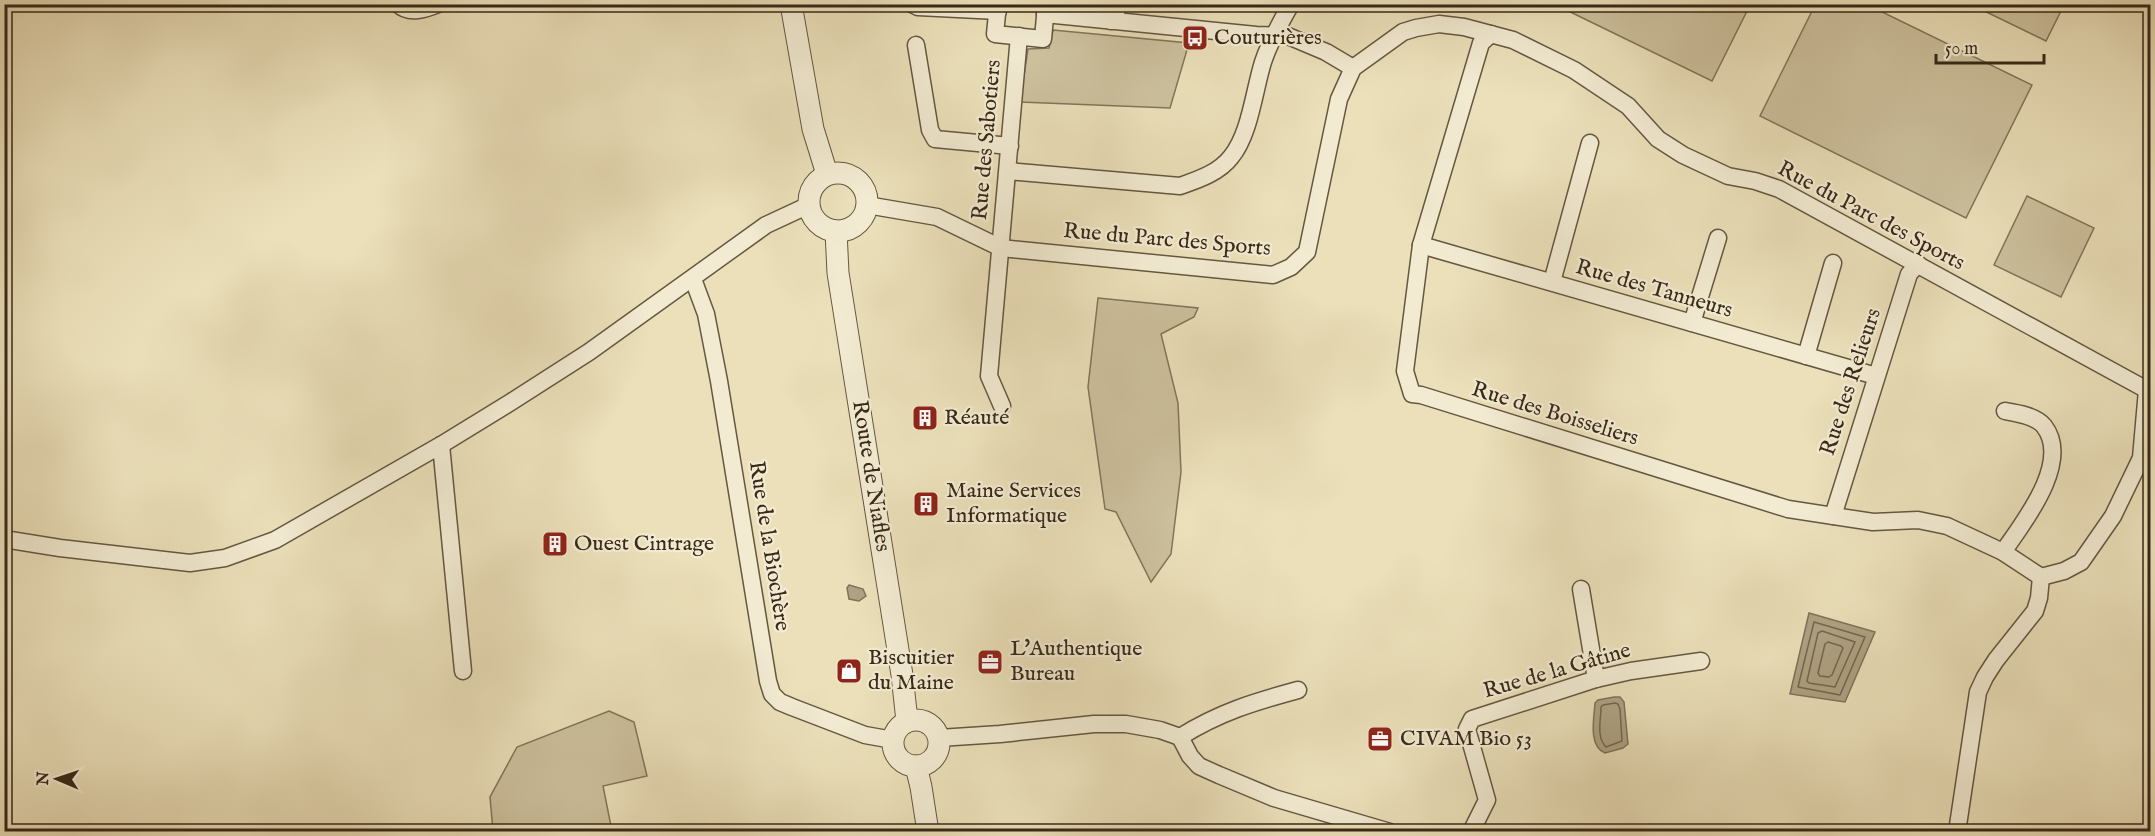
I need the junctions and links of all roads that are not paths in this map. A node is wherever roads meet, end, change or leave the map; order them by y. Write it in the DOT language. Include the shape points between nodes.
graph roads {
  1 [pos="398,4"];
  2 [pos="438,4"];
  3 [pos="791,4"];
  4 [pos="912,4"];
  5 [pos="1120,4"];
  6 [pos="1291,4"];
  7 [pos="998,8"];
  8 [pos="1046,9"];
  9 [pos="1111,21"];
  10 [pos="1273,34"];
  11 [pos="1491,34"];
  12 [pos="1018,36"];
  13 [pos="916,45"];
  14 [pos="1353,68"];
  15 [pos="1590,143"];
  16 [pos="1010,146"];
  17 [pos="1008,171"];
  18 [pos="827,174"];
  19 [pos="809,205"];
  20 [pos="867,205"];
  21 [pos="836,231"];
  22 [pos="1718,238"];
  23 [pos="1421,245"];
  24 [pos="1001,248"];
  25 [pos="1833,263"];
  26 [pos="1918,264"];
  27 [pos="693,279"];
  28 [pos="1552,282"];
  29 [pos="1692,323"];
  30 [pos="1806,356"];
  31 [pos="1876,376"];
  32 [pos="2149,390"];
  33 [pos="1002,406"];
  34 [pos="2005,411"];
  35 [pos="441,445"];
  36 [pos="1833,516"];
  37 [pos="4,538"];
  38 [pos="2003,552"];
  39 [pos="2041,577"];
  40 [pos="1581,590"];
  41 [pos="1701,661"];
  42 [pos="463,670"];
  43 [pos="1596,678"];
  44 [pos="1298,690"];
  45 [pos="907,721"];
  46 [pos="1180,737"];
  47 [pos="939,738"];
  48 [pos="892,740"];
  49 [pos="916,766"];
  50 [pos="928,831"];
  51 [pos="1390,831"];
  52 [pos="1471,831"];
  53 [pos="1957,831"];
  1 -- 2 [label="street" via="401,8 421,10"];
  3 -- 18 [label="street" via="813,129"];
  4 -- 7 [label="street"];
  5 -- 9 [label="street"];
  6 -- 10 [label="street"];
  7 -- 12 [label="street" via="995,33"];
  8 -- 9 [label="street"];
  8 -- 12 [label="street" via="1043,39"];
  9 -- 10 [label="street"];
  10 -- 14 [label="street" via="1326,51"];
  10 -- 17 [label="street" via="1240,145 1230,160 1204,177 1180,186"];
  11 -- 14 [label="street, Rue du Parc des Sports" via="1439,24 1416,28 1403,32"];
  11 -- 23 [label="street, Rue des Boisseliers" via="1481,43"];
  11 -- 26 [label="street, Rue du Parc des Sports" via="1513,40 1574,70 1628,106 1658,139 1683,155 1728,177 1779,189"];
  12 -- 16 [label="street, Rue des Sabotiers"];
  13 -- 16 [label="street" via="930,130 935,139"];
  14 -- 24 [label="street, Rue du Parc des Sports" via="1339,99 1307,252 1291,267 1273,275 1252,274"];
  15 -- 28 [label="street"];
  16 -- 17 [label="street, Rue des Sabotiers"];
  17 -- 24 [label="street, Rue des Sabotiers"];
  18 -- 19 [label="street" via="813,187"];
  18 -- 20 [label="street" via="837,172 856,179"];
  19 -- 21 [label="street" via="815,220"];
  19 -- 27 [label="street" via="766,225"];
  20 -- 21 [label="street" via="853,227"];
  20 -- 24 [label="street, Rue du Parc des Sports" via="937,217"];
  21 -- 45 [label="street, Route de Niafles" via="838,273 903,675"];
  22 -- 29 [label="street"];
  23 -- 28 [label="street, Rue des Tanneurs"];
  23 -- 36 [label="street, Rue des Boisseliers" via="1405,371 1412,394 1788,509"];
  24 -- 33 [label="street, Rue des Sabotiers" via="989,376"];
  25 -- 30 [label="street"];
  26 -- 31 [label="street, Rue des Relieurs" via="1909,274"];
  26 -- 32 [label="street, Rue du Parc des Sports"];
  27 -- 35 [label="street" via="589,352"];
  27 -- 48 [label="street, Rue de la Biochère" via="706,315 719,381 772,694 780,702 802,711 865,735"];
  28 -- 29 [label="street, Rue des Tanneurs"];
  29 -- 30 [label="street, Rue des Tanneurs"];
  30 -- 31 [label="street, Rue des Tanneurs"];
  31 -- 36 [label="street, Rue des Relieurs"];
  32 -- 39 [label="street" via="2141,458 2113,516 2081,561"];
  34 -- 38 [label="street" via="2028,416 2044,425 2051,443 2052,463 2043,490"];
  35 -- 37 [label="street" via="274,540 225,558 190,563"];
  35 -- 42 [label="street"];
  36 -- 38 [label="street, Rue des Boisseliers" via="1873,522 1918,520 1947,526"];
  38 -- 39 [label="street, Rue des Boisseliers"];
  39 -- 53 [label="street" via="2035,611 1996,660 1978,692"];
  40 -- 43 [label="street"];
  41 -- 43 [label="street, Rue de la Gâtine"];
  43 -- 52 [label="street, Rue de la Gâtine" via="1472,719 1467,729 1486,800"];
  44 -- 46 [label="street" via="1241,706"];
  45 -- 47 [label="street" via="927,722"];
  45 -- 48 [label="street"];
  46 -- 47 [label="street" via="1125,724 1094,724"];
  46 -- 51 [label="street" via="1199,766 1219,775 1274,798"];
  47 -- 49 [label="street" via="935,757"];
  48 -- 49 [label="street" via="901,761"];
  49 -- 50 [label="street"];
}
